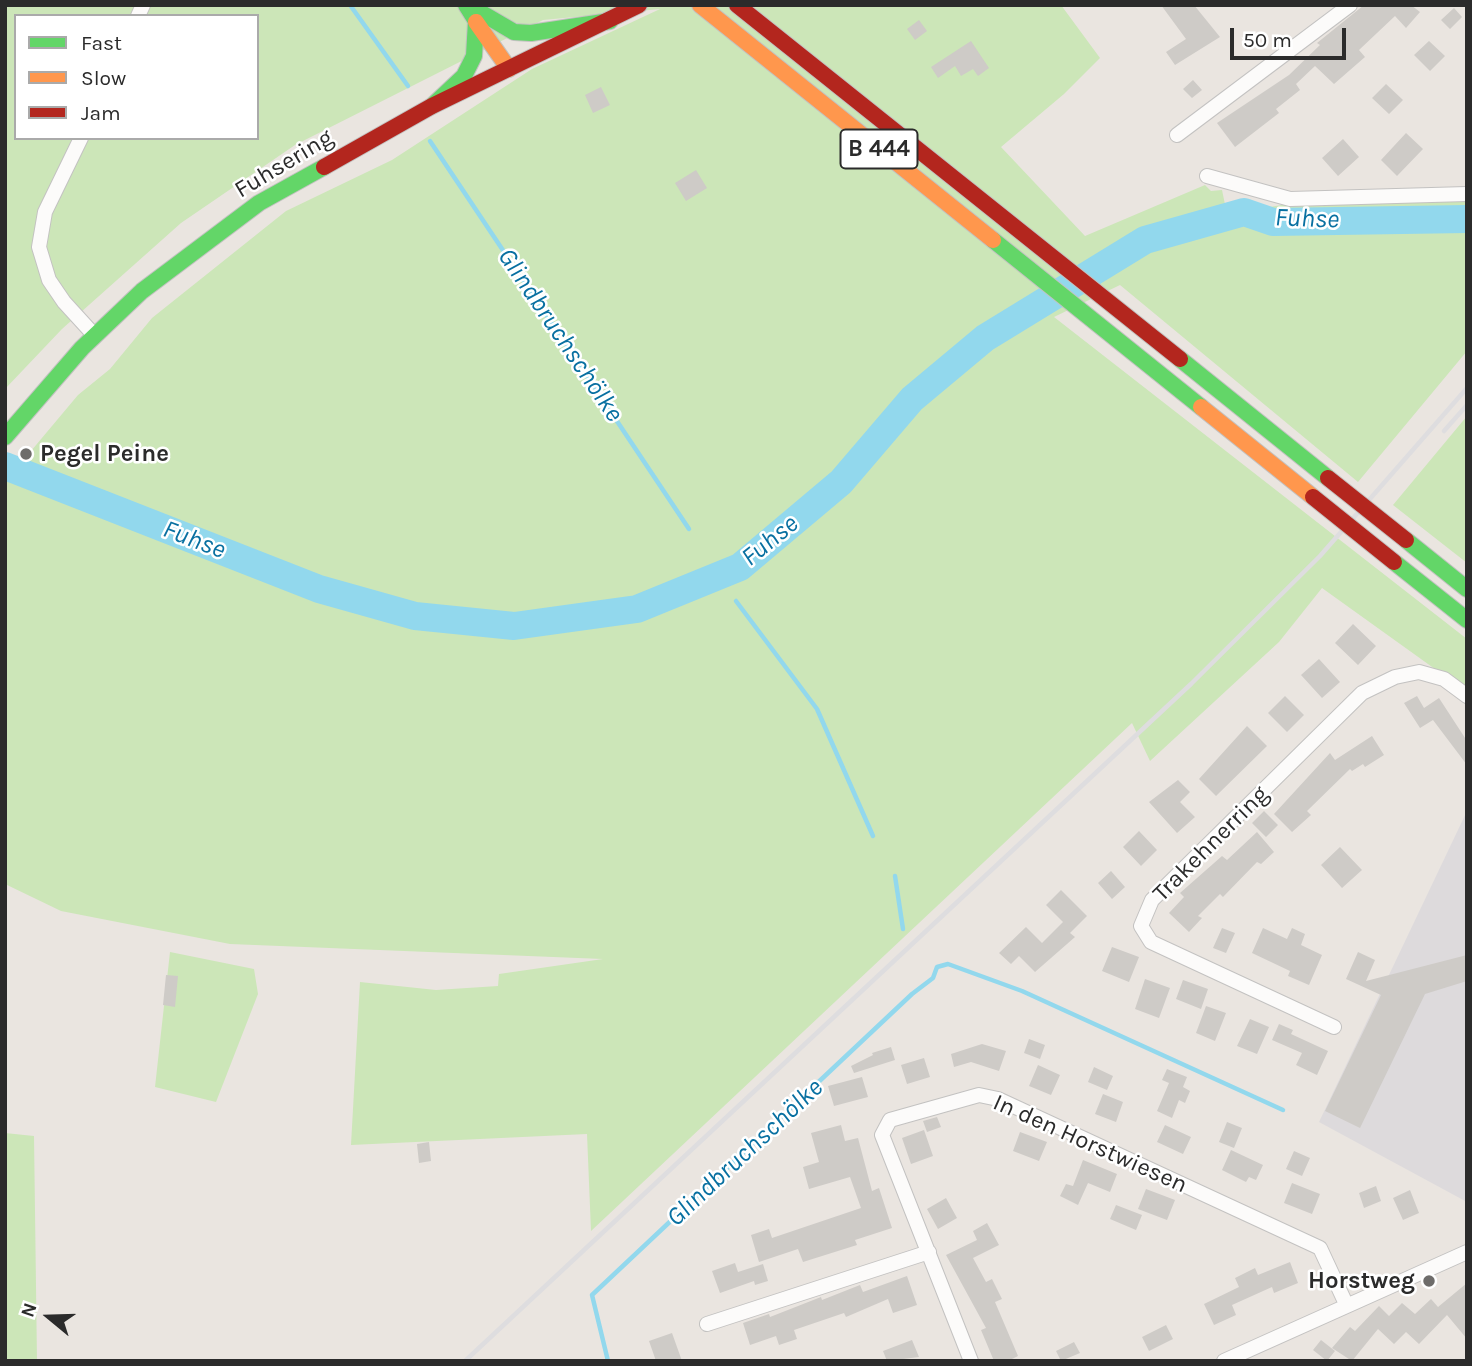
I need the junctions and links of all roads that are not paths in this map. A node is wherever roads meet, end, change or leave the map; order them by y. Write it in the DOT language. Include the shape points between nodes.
graph roads {
  1 [pos="467,5"];
  2 [pos="639,5"];
  3 [pos="700,5"];
  4 [pos="737,5"];
  5 [pos="1350,5"];
  6 [pos="475,21"];
  7 [pos="610,21"];
  8 [pos="500,26"];
  9 [pos="509,69"];
  10 [pos="432,106"];
  11 [pos="1177,135"];
  12 [pos="80,140"];
  13 [pos="1207,176"];
  14 [pos="1467,194"];
  15 [pos="95,336"];
  16 [pos="5,437"];
  17 [pos="1467,589"];
  18 [pos="1467,620"];
  19 [pos="1467,696"];
  20 [pos="1334,1027"];
  21 [pos="929,1252"];
  22 [pos="1467,1252"];
  23 [pos="1346,1304"];
  24 [pos="707,1324"];
  25 [pos="971,1361"];
  26 [pos="1224,1361"];
  1 -- 6 [label="main road"];
  1 -- 8 [label="main road"];
  2 -- 7 [label="main road, Fuhsering"];
  3 -- 18 [label="main road, B 444, bridge"];
  4 -- 17 [label="main road, B 444, bridge"];
  5 -- 11 [label="street"];
  6 -- 9 [label="main road"];
  6 -- 10 [label="main road" via="477,44 470,66"];
  7 -- 8 [label="main road" via="531,33"];
  7 -- 9 [label="main road, Fuhsering"];
  8 -- 9 [label="main road" via="511,51"];
  9 -- 10 [label="main road, Fuhsering"];
  10 -- 15 [label="main road, Fuhsering" via="259,203 142,291"];
  12 -- 15 [label="street" via="45,212 39,247 49,280"];
  13 -- 14 [label="street" via="1290,199"];
  15 -- 16 [label="main road, Fuhsering"];
  19 -- 20 [label="street, Trakehnerring" via="1444,679 1419,672 1395,677 1362,693 1152,900 1144,917 1141,926 1151,942"];
  21 -- 23 [label="street, In den Horstwiesen" via="882,1135 890,1120 979,1095 998,1099 1320,1248"];
  21 -- 24 [label="street"];
  21 -- 25 [label="street, In den Horstwiesen"];
  22 -- 23 [label="street"];
  23 -- 26 [label="street"];
}
